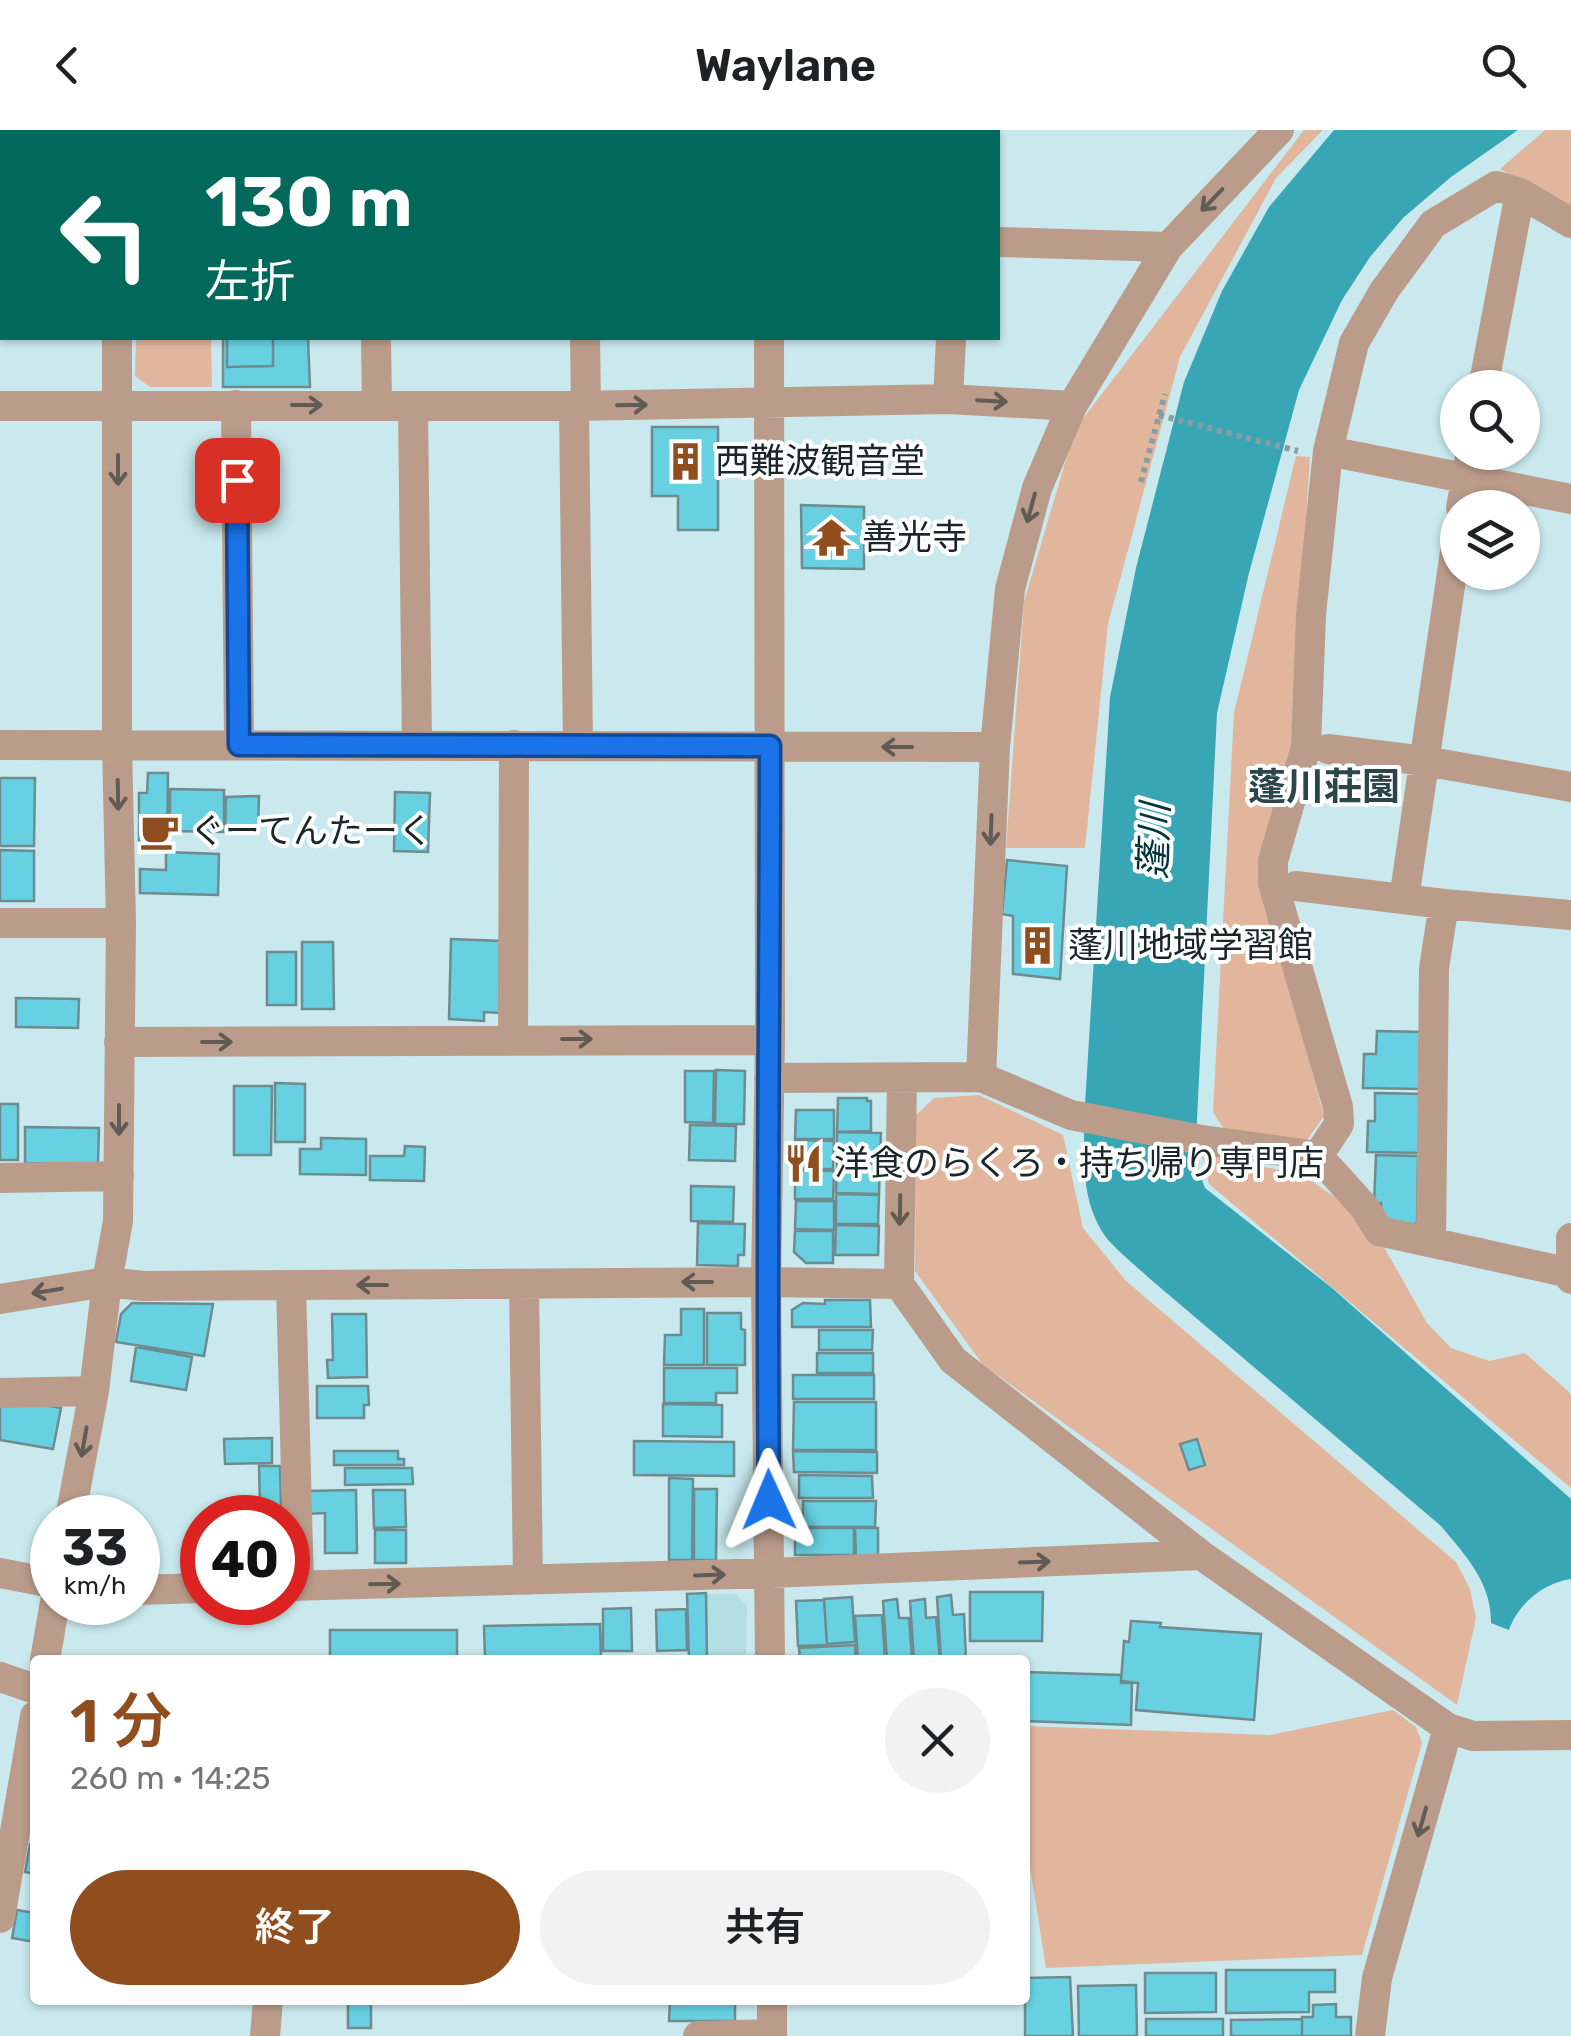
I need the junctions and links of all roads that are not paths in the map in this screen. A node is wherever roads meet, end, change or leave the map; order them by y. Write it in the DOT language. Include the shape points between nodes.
graph roads {
  1 [pos="1279,130"];
  2 [pos="1520,193"];
  3 [pos="1571,223"];
  4 [pos="1000,242"];
  5 [pos="1168,246"];
  6 [pos="117,340"];
  7 [pos="376,340"];
  8 [pos="585,340"];
  9 [pos="770,340"];
  10 [pos="951,340"];
  11 [pos="1487,370"];
  12 [pos="948,399"];
  13 [pos="770,402"];
  14 [pos="118,404"];
  15 [pos="236,405"];
  16 [pos="377,405"];
  17 [pos="0,406"];
  18 [pos="414,406"];
  19 [pos="580,406"];
  20 [pos="1072,406"];
  21 [pos="1328,452"];
  22 [pos="1466,479"];
  23 [pos="1571,499"];
  24 [pos="1449,590"];
  25 [pos="117,744"];
  26 [pos="0,745"];
  27 [pos="239,745"];
  28 [pos="514,745"];
  29 [pos="417,746"];
  30 [pos="578,746"];
  31 [pos="770,746"];
  32 [pos="995,747"];
  33 [pos="1328,749"];
  34 [pos="1425,761"];
  35 [pos="1571,787"];
  36 [pos="1296,886"];
  37 [pos="1404,899"];
  38 [pos="1444,904"];
  39 [pos="1571,915"];
  40 [pos="0,923"];
  41 [pos="121,923"];
  42 [pos="513,1039"];
  43 [pos="770,1040"];
  44 [pos="119,1042"];
  45 [pos="981,1077"];
  46 [pos="768,1078"];
  47 [pos="902,1078"];
  48 [pos="1318,1156"];
  49 [pos="119,1176"];
  50 [pos="0,1178"];
  51 [pos="1571,1238"];
  52 [pos="1431,1242"];
  53 [pos="1570,1276"];
  54 [pos="107,1282"];
  55 [pos="766,1282"];
  56 [pos="524,1284"];
  57 [pos="899,1284"];
  58 [pos="291,1285"];
  59 [pos="0,1298"];
  60 [pos="94,1391"];
  61 [pos="0,1393"];
  62 [pos="74,1495"];
  63 [pos="292,1495"];
  64 [pos="1201,1555"];
  65 [pos="0,1573"];
  66 [pos="770,1574"];
  67 [pos="30,1579"];
  68 [pos="528,1580"];
  69 [pos="310,1586"];
  70 [pos="51,1625"];
  71 [pos="46,1655"];
  72 [pos="770,1655"];
  73 [pos="0,1677"];
  74 [pos="30,1687"];
  75 [pos="1448,1728"];
  76 [pos="1571,1735"];
  77 [pos="30,1773"];
  78 [pos="26,1819"];
  79 [pos="0,1918"];
  80 [pos="268,2005"];
  81 [pos="772,2005"];
  82 [pos="772,2035"];
  83 [pos="266,2036"];
  84 [pos="698,2036"];
  85 [pos="1370,2036"];
  1 -- 5 [label="street, one-way"];
  2 -- 3 [label="street"];
  2 -- 11 [label="street"];
  2 -- 21 [label="street" via="1496,186 1434,224 1384,291 1354,343"];
  4 -- 5 [label="street"];
  5 -- 20 [label="street"];
  6 -- 14 [label="street"];
  7 -- 16 [label="street"];
  8 -- 19 [label="street"];
  9 -- 13 [label="street"];
  10 -- 12 [label="street"];
  12 -- 13 [label="street"];
  12 -- 20 [label="street, one-way"];
  19 -- 13 [label="street, one-way"];
  13 -- 31 [label="street"];
  14 -- 15 [label="street"];
  14 -- 17 [label="street"];
  14 -- 25 [label="street, one-way"];
  15 -- 16 [label="street, one-way"];
  15 -- 27 [label="street"];
  16 -- 18 [label="street"];
  18 -- 19 [label="street"];
  18 -- 29 [label="street"];
  19 -- 30 [label="street"];
  20 -- 32 [label="street, one-way" via="1037,488 1010,589"];
  21 -- 22 [label="street"];
  21 -- 48 [label="street" via="1306,747 1273,860 1274,889 1338,1107 1339,1124"];
  22 -- 23 [label="street"];
  24 -- 34 [label="street"];
  25 -- 26 [label="street"];
  25 -- 27 [label="street"];
  25 -- 41 [label="street, one-way"];
  27 -- 29 [label="street"];
  28 -- 29 [label="street"];
  28 -- 30 [label="street"];
  28 -- 42 [label="street"];
  30 -- 31 [label="street"];
  32 -- 31 [label="street, one-way"];
  31 -- 43 [label="street"];
  32 -- 45 [label="street, one-way"];
  33 -- 34 [label="street"];
  34 -- 35 [label="street"];
  34 -- 37 [label="street"];
  36 -- 37 [label="street"];
  37 -- 38 [label="street"];
  38 -- 39 [label="street"];
  38 -- 52 [label="street" via="1434,968"];
  40 -- 41 [label="street"];
  41 -- 44 [label="street"];
  42 -- 43 [label="street, one-way"];
  44 -- 42 [label="street, one-way"];
  43 -- 46 [label="street"];
  44 -- 49 [label="street, one-way"];
  45 -- 47 [label="street"];
  45 -- 48 [label="street" via="1071,1116"];
  46 -- 47 [label="street"];
  46 -- 55 [label="street"];
  47 -- 57 [label="street, one-way"];
  48 -- 52 [label="street" via="1379,1231"];
  49 -- 50 [label="street"];
  49 -- 54 [label="street"];
  51 -- 53 [label="street"];
  52 -- 53 [label="street"];
  54 -- 58 [label="street"];
  54 -- 59 [label="street, one-way"];
  54 -- 60 [label="street"];
  55 -- 56 [label="street, one-way"];
  55 -- 57 [label="street"];
  55 -- 66 [label="street"];
  56 -- 58 [label="street, one-way"];
  56 -- 68 [label="street"];
  57 -- 64 [label="street" via="953,1360"];
  58 -- 63 [label="street"];
  60 -- 61 [label="street"];
  60 -- 62 [label="street, one-way"];
  66 -- 64 [label="street, one-way"];
  64 -- 75 [label="street"];
  65 -- 67 [label="street"];
  68 -- 66 [label="street, one-way"];
  66 -- 72 [label="street"];
  69 -- 68 [label="street, one-way"];
  70 -- 71 [label="street"];
  73 -- 74 [label="street"];
  75 -- 76 [label="street" via="1473,1736"];
  75 -- 85 [label="street, one-way" via="1377,1978"];
  77 -- 78 [label="street"];
  78 -- 79 [label="street"];
  80 -- 83 [label="street"];
  81 -- 82 [label="street"];
  82 -- 84 [label="street"];
}
